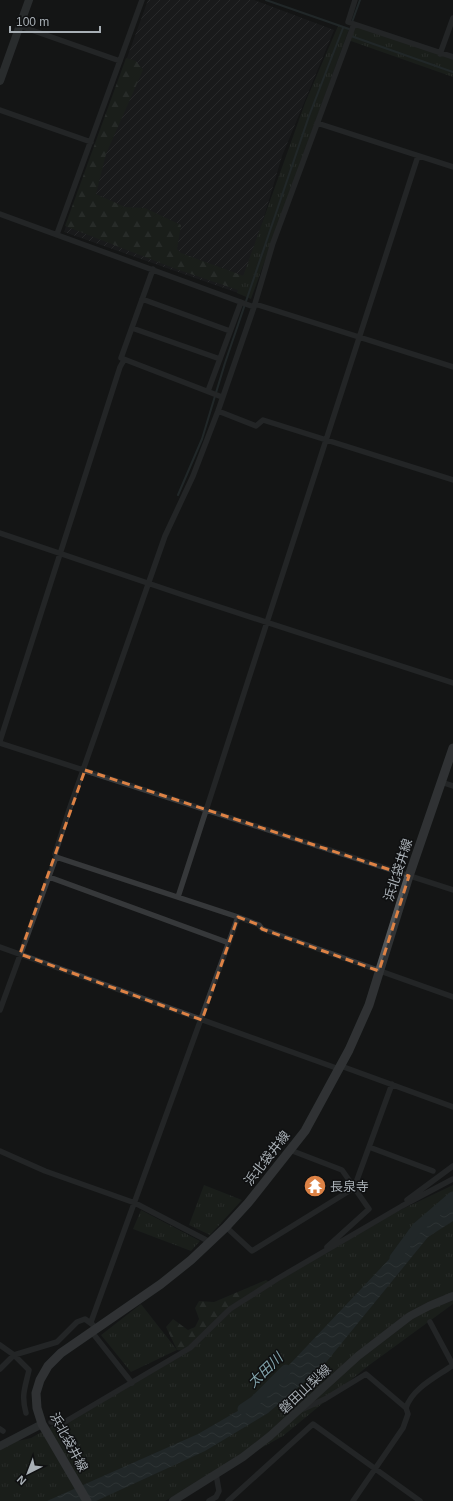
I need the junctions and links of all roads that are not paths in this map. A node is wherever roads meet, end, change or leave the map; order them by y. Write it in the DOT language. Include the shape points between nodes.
graph roads {
  1 [pos="29,0"];
  2 [pos="142,0"];
  3 [pos="355,0"];
  4 [pos="453,18"];
  5 [pos="354,24"];
  6 [pos="20,26"];
  7 [pos="440,54"];
  8 [pos="453,57"];
  9 [pos="120,61"];
  10 [pos="0,81"];
  11 [pos="0,110"];
  12 [pos="317,123"];
  13 [pos="91,142"];
  14 [pos="418,156"];
  15 [pos="453,167"];
  16 [pos="0,214"];
  17 [pos="57,234"];
  18 [pos="153,269"];
  19 [pos="142,299"];
  20 [pos="241,302"];
  21 [pos="254,305"];
  22 [pos="132,328"];
  23 [pos="230,331"];
  24 [pos="360,337"];
  25 [pos="220,359"];
  26 [pos="124,360"];
  27 [pos="453,367"];
  28 [pos="208,391"];
  29 [pos="222,397"];
  30 [pos="218,411"];
  31 [pos="326,440"];
  32 [pos="453,480"];
  33 [pos="0,533"];
  34 [pos="61,554"];
  35 [pos="149,582"];
  36 [pos="267,623"];
  37 [pos="453,683"];
  38 [pos="0,742"];
  39 [pos="453,748"];
  40 [pos="85,770"];
  41 [pos="442,782"];
  42 [pos="453,786"];
  43 [pos="206,810"];
  44 [pos="56,857"];
  45 [pos="409,876"];
  46 [pos="49,877"];
  47 [pos="453,890"];
  48 [pos="178,897"];
  49 [pos="238,917"];
  50 [pos="229,943"];
  51 [pos="0,947"];
  52 [pos="20,954"];
  53 [pos="379,971"];
  54 [pos="453,997"];
  55 [pos="0,1010"];
  56 [pos="202,1020"];
  57 [pos="340,1067"];
  58 [pos="392,1084"];
  59 [pos="453,1107"];
  60 [pos="369,1147"];
  61 [pos="290,1150"];
  62 [pos="0,1151"];
  63 [pos="453,1166"];
  64 [pos="433,1171"];
  65 [pos="453,1179"];
  66 [pos="354,1188"];
  67 [pos="135,1203"];
  68 [pos="402,1206"];
  69 [pos="226,1227"];
  70 [pos="210,1242"];
  71 [pos="317,1255"];
  72 [pos="453,1296"];
  73 [pos="430,1322"];
  74 [pos="92,1327"];
  75 [pos="0,1345"];
  76 [pos="14,1355"];
  77 [pos="453,1365"];
  78 [pos="0,1369"];
  79 [pos="132,1383"];
  80 [pos="406,1408"];
  81 [pos="298,1412"];
  82 [pos="26,1413"];
  83 [pos="46,1423"];
  84 [pos="0,1446"];
  85 [pos="376,1469"];
  86 [pos="216,1474"];
  87 [pos="87,1501"];
  88 [pos="173,1501"];
  89 [pos="209,1501"];
  90 [pos="228,1501"];
  91 [pos="353,1501"];
  92 [pos="420,1501"];
  1 -- 6 [label="main road"];
  2 -- 9 [label="street"];
  3 -- 5 [label="street" via="348,22"];
  4 -- 7 [label="street"];
  5 -- 7 [label="street"];
  5 -- 12 [label="street"];
  6 -- 9 [label="street"];
  6 -- 10 [label="main road"];
  7 -- 8 [label="street"];
  9 -- 13 [label="street"];
  11 -- 13 [label="street"];
  12 -- 14 [label="street"];
  12 -- 21 [label="street" via="273,243"];
  13 -- 17 [label="street"];
  14 -- 15 [label="street"];
  14 -- 24 [label="street"];
  16 -- 17 [label="street"];
  17 -- 18 [label="street"];
  18 -- 19 [label="street"];
  18 -- 20 [label="street"];
  19 -- 22 [label="street"];
  19 -- 23 [label="street"];
  20 -- 21 [label="street"];
  20 -- 23 [label="street"];
  21 -- 24 [label="street"];
  21 -- 29 [label="street"];
  22 -- 25 [label="street"];
  22 -- 26 [label="street" via="121,358"];
  23 -- 25 [label="street"];
  24 -- 27 [label="street"];
  24 -- 31 [label="street"];
  25 -- 28 [label="street"];
  26 -- 28 [label="street"];
  26 -- 34 [label="street"];
  28 -- 29 [label="street"];
  29 -- 30 [label="street"];
  30 -- 31 [label="street" via="256,426 263,420"];
  30 -- 35 [label="street" via="193,476 165,536"];
  31 -- 32 [label="street"];
  31 -- 36 [label="street"];
  33 -- 34 [label="street"];
  34 -- 35 [label="street"];
  34 -- 38 [label="street"];
  35 -- 36 [label="street"];
  35 -- 40 [label="street"];
  36 -- 37 [label="street"];
  36 -- 43 [label="street"];
  38 -- 40 [label="street"];
  39 -- 41 [label="main road, 浜北袋井線"];
  40 -- 43 [label="street"];
  40 -- 44 [label="street"];
  41 -- 42 [label="street"];
  41 -- 45 [label="main road, 浜北袋井線"];
  43 -- 45 [label="street"];
  43 -- 48 [label="street"];
  44 -- 46 [label="street"];
  44 -- 48 [label="street"];
  45 -- 47 [label="street"];
  45 -- 53 [label="main road, 浜北袋井線"];
  46 -- 50 [label="street"];
  46 -- 52 [label="street"];
  48 -- 49 [label="street"];
  49 -- 50 [label="street"];
  49 -- 53 [label="street" via="259,925 262,930"];
  50 -- 56 [label="street"];
  51 -- 52 [label="street"];
  52 -- 55 [label="street"];
  52 -- 56 [label="street"];
  53 -- 54 [label="street"];
  53 -- 57 [label="main road, 浜北袋井線" via="369,1005"];
  56 -- 57 [label="street"];
  56 -- 67 [label="street"];
  57 -- 58 [label="street"];
  57 -- 61 [label="main road, 浜北袋井線" via="305,1131"];
  58 -- 59 [label="street"];
  58 -- 60 [label="street"];
  60 -- 64 [label="street"];
  60 -- 66 [label="street"];
  61 -- 66 [label="street" via="342,1170"];
  61 -- 69 [label="main road, 浜北袋井線"];
  62 -- 67 [label="street" via="45,1172"];
  63 -- 68 [label="street" via="406,1200"];
  65 -- 68 [label="street"];
  66 -- 69 [label="street" via="252,1251"];
  66 -- 71 [label="street" via="369,1209"];
  67 -- 70 [label="street"];
  67 -- 74 [label="street"];
  68 -- 71 [label="street"];
  69 -- 70 [label="main road, 浜北袋井線"];
  70 -- 74 [label="main road, 浜北袋井線" via="161,1284"];
  71 -- 79 [label="street" via="230,1309 190,1348"];
  72 -- 81 [label="main road, 磐田山梨線" via="410,1316 358,1356"];
  73 -- 77 [label="street"];
  74 -- 76 [label="street" via="85,1319 77,1322 57,1342"];
  74 -- 79 [label="street"];
  74 -- 83 [label="main road, 浜北袋井線" via="48,1366 40,1380 36,1393 37,1408"];
  75 -- 76 [label="street"];
  76 -- 78 [label="street"];
  76 -- 82 [label="street" via="29,1370 23,1388"];
  77 -- 80 [label="street" via="418,1390"];
  79 -- 83 [label="street" via="63,1423"];
  80 -- 81 [label="street" via="366,1374"];
  80 -- 85 [label="street" via="407,1421"];
  81 -- 86 [label="main road, 磐田山梨線" via="243,1457"];
  83 -- 84 [label="main road"];
  83 -- 87 [label="main road, 浜北袋井線" via="47,1432"];
  85 -- 90 [label="street" via="313,1424"];
  85 -- 91 [label="street"];
  85 -- 92 [label="street"];
  86 -- 88 [label="main road, 磐田山梨線"];
  86 -- 89 [label="street" via="219,1491 216,1497"];
}
